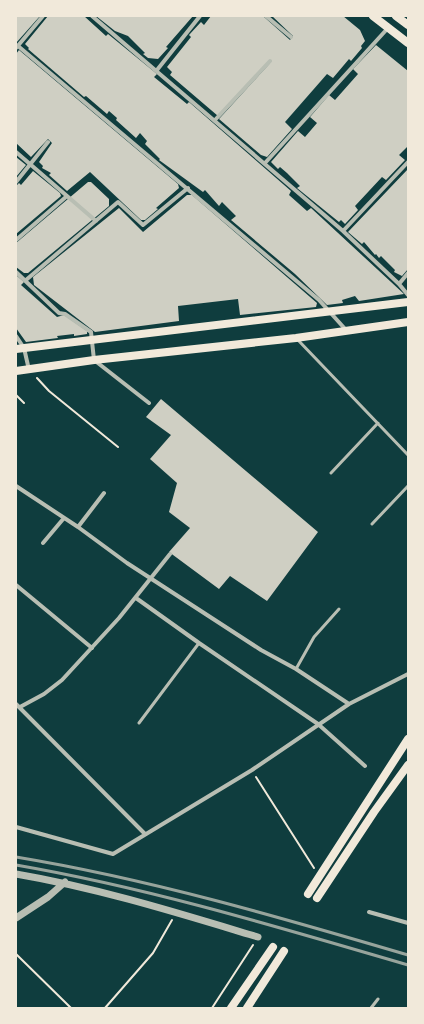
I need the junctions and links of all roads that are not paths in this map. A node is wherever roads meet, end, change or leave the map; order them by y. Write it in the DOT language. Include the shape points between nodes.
graph roads {
  1 [pos="43,16"];
  2 [pos="92,16"];
  3 [pos="200,16"];
  4 [pos="266,16"];
  5 [pos="373,16"];
  6 [pos="396,16"];
  7 [pos="408,25"];
  8 [pos="388,28"];
  9 [pos="291,37"];
  10 [pos="408,43"];
  11 [pos="17,47"];
  12 [pos="270,61"];
  13 [pos="156,70"];
  14 [pos="215,120"];
  15 [pos="48,142"];
  16 [pos="16,152"];
  17 [pos="408,162"];
  18 [pos="265,163"];
  19 [pos="31,164"];
  20 [pos="16,182"];
  21 [pos="188,188"];
  22 [pos="67,196"];
  23 [pos="96,221"];
  24 [pos="343,231"];
  25 [pos="16,240"];
  26 [pos="16,272"];
  27 [pos="408,273"];
  28 [pos="26,280"];
  29 [pos="399,284"];
  30 [pos="408,295"];
  31 [pos="408,302"];
  32 [pos="329,312"];
  33 [pos="408,322"];
  34 [pos="346,330"];
  35 [pos="16,336"];
  36 [pos="296,338"];
  37 [pos="92,341"];
  38 [pos="20,349"];
  39 [pos="94,360"];
  40 [pos="29,370"];
  41 [pos="16,371"];
  42 [pos="149,403"];
  43 [pos="378,423"];
  44 [pos="408,455"];
  45 [pos="331,473"];
  46 [pos="16,486"];
  47 [pos="408,486"];
  48 [pos="104,493"];
  49 [pos="64,518"];
  50 [pos="372,524"];
  51 [pos="78,527"];
  52 [pos="43,543"];
  53 [pos="170,554"];
  54 [pos="151,578"];
  55 [pos="16,585"];
  56 [pos="136,598"];
  57 [pos="338,609"];
  58 [pos="199,643"];
  59 [pos="92,648"];
  60 [pos="296,669"];
  61 [pos="408,674"];
  62 [pos="349,704"];
  63 [pos="17,707"];
  64 [pos="138,723"];
  65 [pos="318,724"];
  66 [pos="408,739"];
  67 [pos="408,765"];
  68 [pos="365,766"];
  69 [pos="16,827"];
  70 [pos="146,834"];
  71 [pos="16,874"];
  72 [pos="65,882"];
  73 [pos="308,894"];
  74 [pos="317,898"];
  75 [pos="369,912"];
  76 [pos="16,918"];
  77 [pos="408,924"];
  78 [pos="258,937"];
  79 [pos="273,947"];
  80 [pos="284,951"];
  81 [pos="378,999"];
  82 [pos="231,1008"];
  83 [pos="246,1008"];
  84 [pos="372,1008"];
  1 -- 11 [label="street"];
  2 -- 13 [label="street"];
  3 -- 13 [label="street"];
  4 -- 9 [label="street"];
  5 -- 8 [label="main road"];
  6 -- 7 [label="main road"];
  8 -- 10 [label="main road"];
  8 -- 18 [label="street"];
  11 -- 21 [label="street"];
  12 -- 14 [label="street"];
  13 -- 14 [label="street"];
  14 -- 18 [label="street"];
  15 -- 19 [label="street"];
  16 -- 19 [label="street"];
  17 -- 24 [label="street"];
  18 -- 24 [label="street"];
  19 -- 20 [label="street"];
  19 -- 22 [label="street"];
  21 -- 23 [label="street" via="143,225 118,202"];
  21 -- 32 [label="street" via="319,300"];
  22 -- 23 [label="street"];
  22 -- 25 [label="street"];
  23 -- 28 [label="street"];
  24 -- 29 [label="street"];
  26 -- 28 [label="street"];
  27 -- 29 [label="street"];
  28 -- 37 [label="street" via="59,313 65,314 91,332"];
  29 -- 30 [label="street"];
  31 -- 32 [label="main road"];
  32 -- 34 [label="street"];
  32 -- 37 [label="main road"];
  33 -- 34 [label="main road"];
  34 -- 36 [label="main road"];
  35 -- 38 [label="street"];
  36 -- 39 [label="main road"];
  36 -- 43 [label="lane"];
  37 -- 38 [label="main road"];
  37 -- 39 [label="street"];
  38 -- 40 [label="street"];
  39 -- 40 [label="main road"];
  39 -- 42 [label="street"];
  40 -- 41 [label="main road"];
  43 -- 44 [label="lane"];
  43 -- 45 [label="lane"];
  46 -- 49 [label="street"];
  47 -- 50 [label="lane"];
  48 -- 51 [label="street"];
  49 -- 51 [label="street"];
  49 -- 52 [label="street"];
  51 -- 54 [label="street"];
  53 -- 54 [label="street"];
  54 -- 56 [label="street"];
  54 -- 60 [label="street" via="261,650"];
  55 -- 59 [label="street"];
  56 -- 58 [label="street"];
  56 -- 59 [label="street"];
  57 -- 60 [label="lane" via="314,637"];
  58 -- 64 [label="lane"];
  58 -- 65 [label="street"];
  59 -- 63 [label="street" via="44,694"];
  60 -- 62 [label="street"];
  61 -- 62 [label="street"];
  62 -- 65 [label="street"];
  63 -- 70 [label="street"];
  65 -- 68 [label="street"];
  65 -- 70 [label="street" via="252,770"];
  66 -- 73 [label="main road"];
  67 -- 74 [label="main road"];
  69 -- 70 [label="street" via="113,854"];
  71 -- 72 [label="street"];
  72 -- 76 [label="street" via="48,897"];
  72 -- 78 [label="street"];
  75 -- 77 [label="street"];
  79 -- 82 [label="main road"];
  80 -- 83 [label="main road"];
  81 -- 84 [label="lane"];
}
